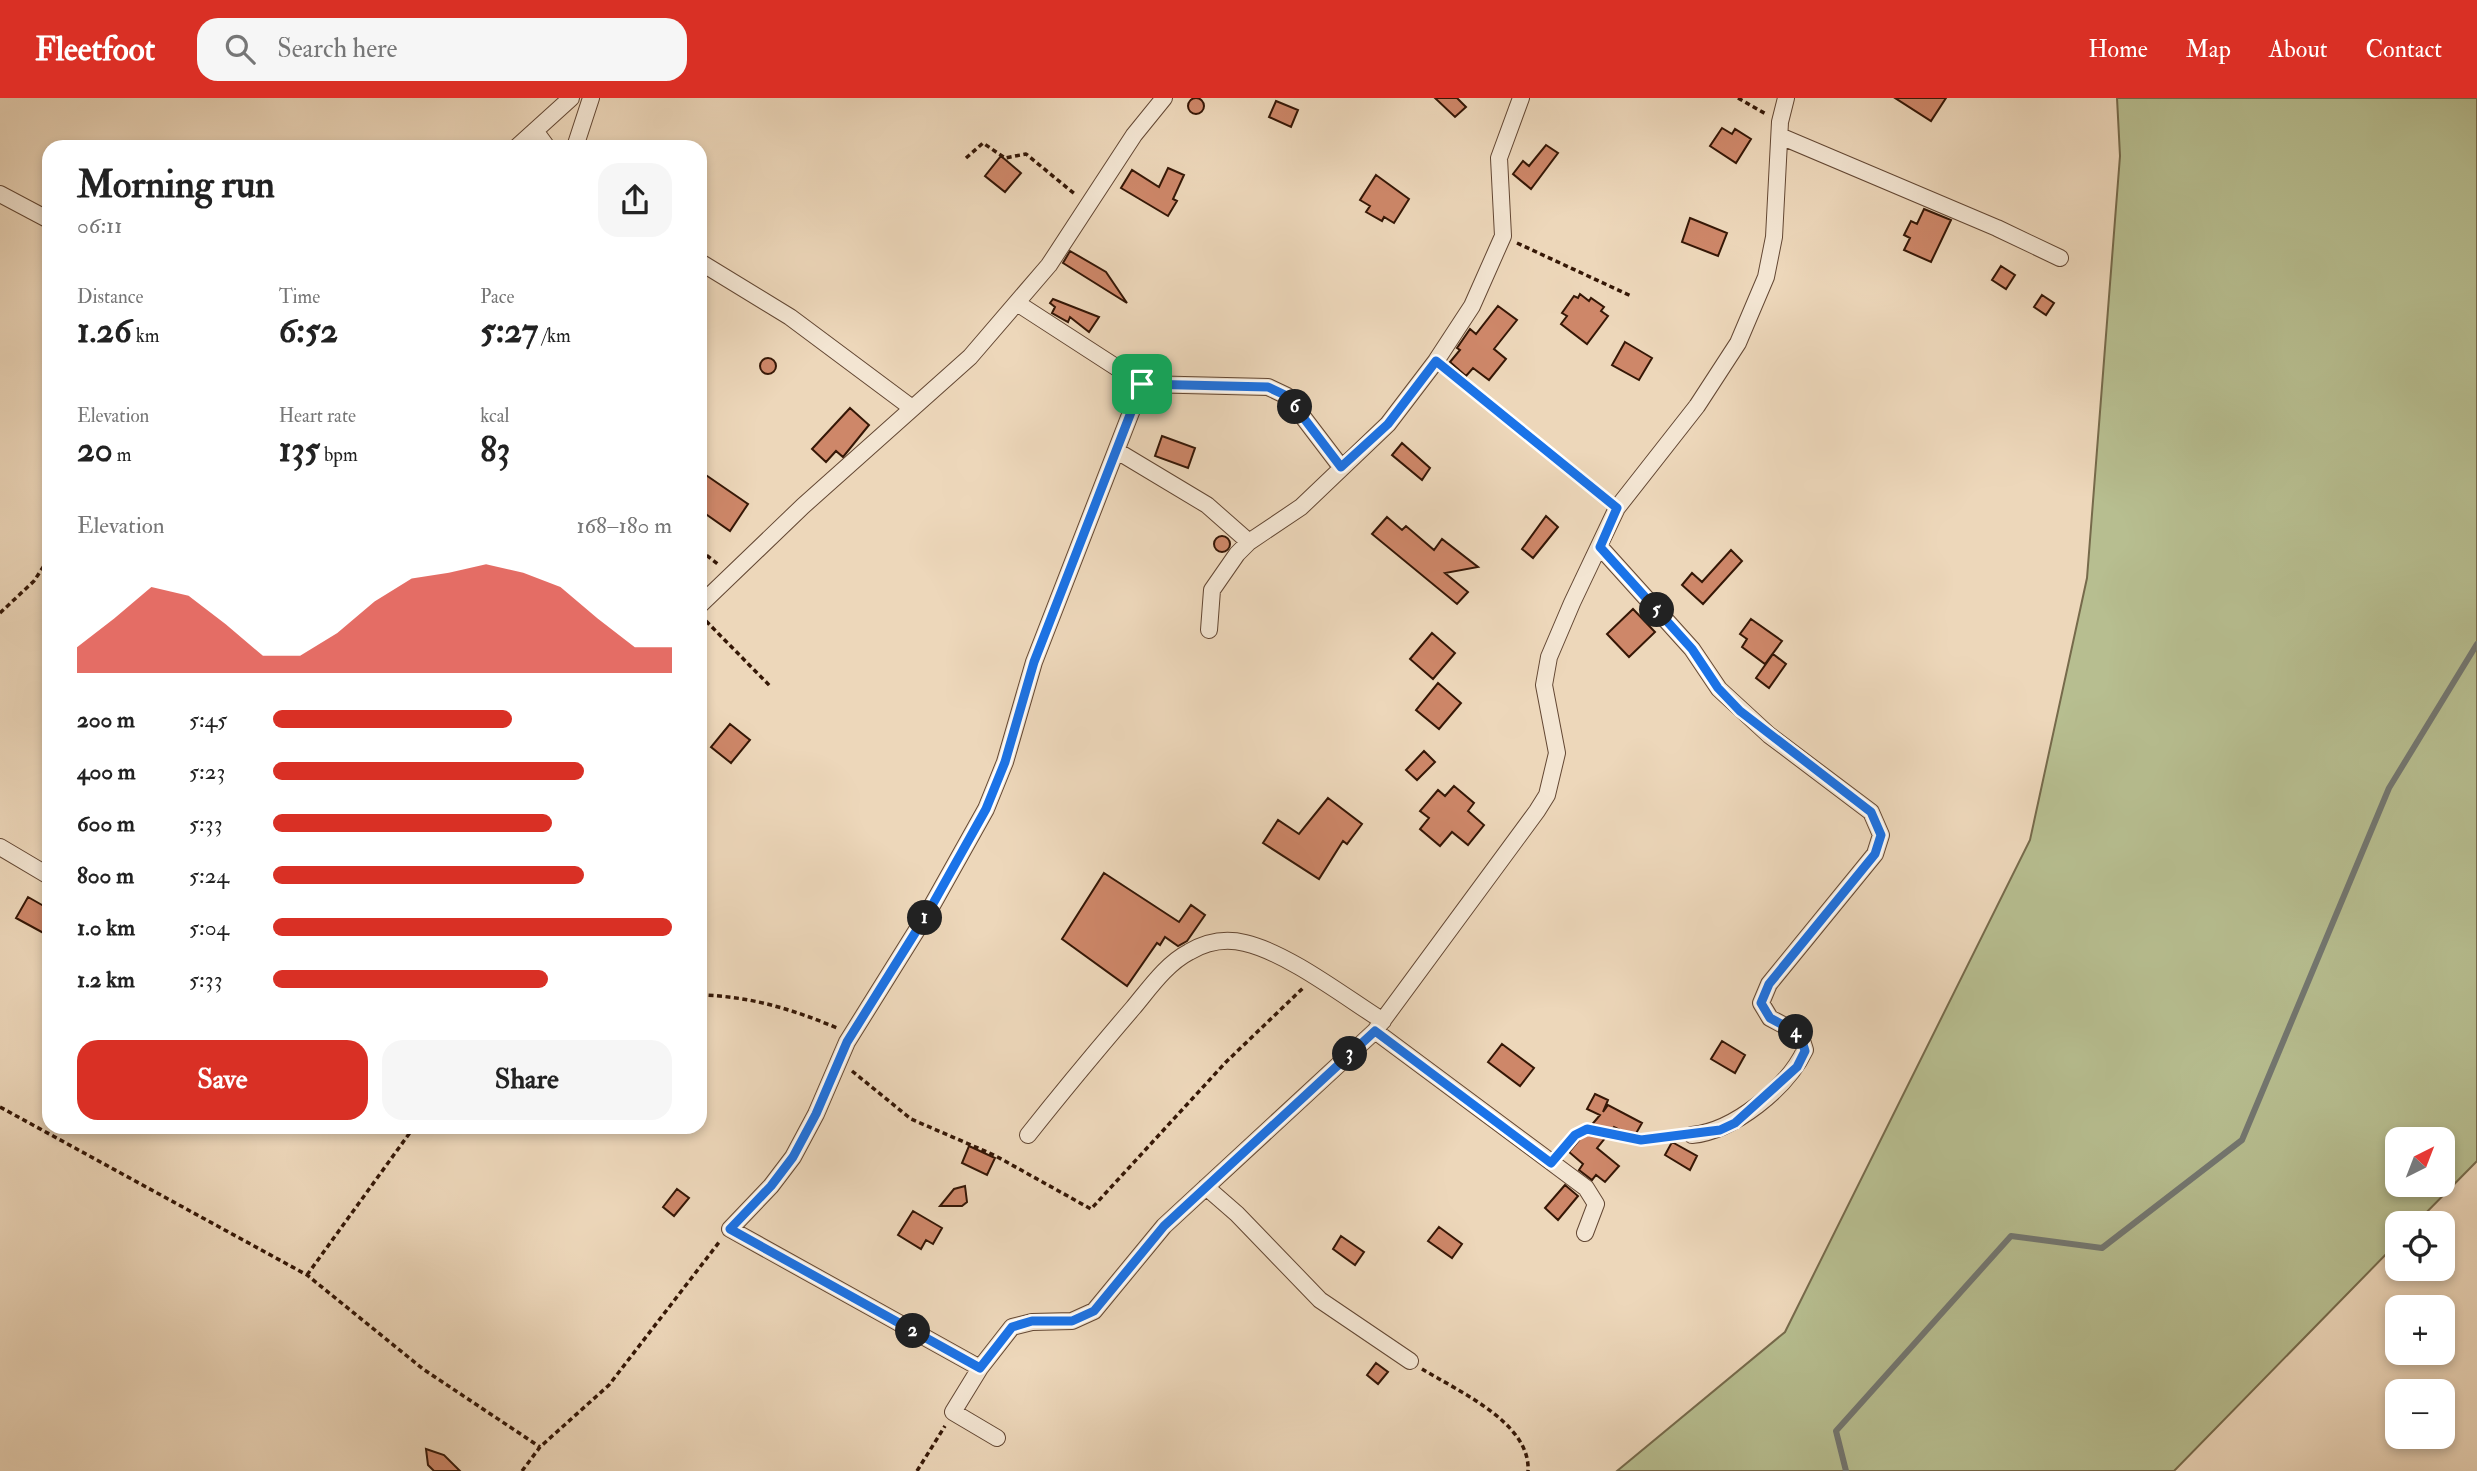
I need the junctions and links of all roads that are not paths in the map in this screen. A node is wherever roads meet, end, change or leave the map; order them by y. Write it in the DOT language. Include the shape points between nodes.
graph roads {
  1 [pos="571,98"];
  2 [pos="591,98"];
  3 [pos="1164,98"];
  4 [pos="1521,98"];
  5 [pos="1786,98"];
  6 [pos="1780,129"];
  7 [pos="536,132"];
  8 [pos="526,140"];
  9 [pos="542,140"];
  10 [pos="577,140"];
  11 [pos="0,194"];
  12 [pos="42,216"];
  13 [pos="2060,258"];
  14 [pos="707,266"];
  15 [pos="1017,303"];
  16 [pos="1142,384"];
  17 [pos="912,408"];
  18 [pos="1117,451"];
  19 [pos="1341,467"];
  20 [pos="1249,542"];
  21 [pos="1600,547"];
  22 [pos="707,598"];
  23 [pos="1209,630"];
  24 [pos="0,847"];
  25 [pos="42,872"];
  26 [pos="1379,1026"];
  27 [pos="1028,1135"];
  28 [pos="1692,1135"];
  29 [pos="1206,1187"];
  30 [pos="1585,1233"];
  31 [pos="1410,1361"];
  32 [pos="980,1368"];
  33 [pos="997,1438"];
  1 -- 7 [label="street"];
  2 -- 10 [label="street"];
  3 -- 15 [label="street" via="1134,135 1049,265"];
  4 -- 19 [label="street" via="1499,158 1503,236 1472,306 1388,424"];
  5 -- 6 [label="street"];
  6 -- 13 [label="street"];
  6 -- 21 [label="street" via="1769,264 1738,343 1697,406 1617,508"];
  7 -- 8 [label="street"];
  7 -- 9 [label="street"];
  11 -- 12 [label="street"];
  14 -- 17 [label="street" via="790,317"];
  15 -- 16 [label="street"];
  15 -- 17 [label="street" via="970,357"];
  16 -- 18 [label="street"];
  16 -- 19 [label="street" via="1268,387 1287,396"];
  17 -- 22 [label="street"];
  18 -- 20 [label="street" via="1207,505"];
  18 -- 32 [label="street" via="1034,662 986,809 852,1035 793,1157 730,1229"];
  19 -- 20 [label="street" via="1301,507"];
  20 -- 23 [label="street" via="1212,590"];
  21 -- 26 [label="street" via="1549,657 1544,685 1557,752 1547,795"];
  21 -- 28 [label="street" via="1692,649 1740,711 1871,812 1881,835 1875,854 1769,984 1761,1003 1770,1018 1800,1034 1805,1051 1797,1067 1735,1123"];
  24 -- 25 [label="street"];
  26 -- 27 [label="street" via="1314,976 1245,943 1217,940 1169,966"];
  26 -- 29 [label="street"];
  26 -- 30 [label="street" via="1593,1197 1596,1204"];
  29 -- 31 [label="street" via="1320,1300"];
  29 -- 32 [label="street" via="1164,1226 1094,1311 1072,1321 1032,1321 1012,1327"];
  32 -- 33 [label="street" via="953,1412"];
}
